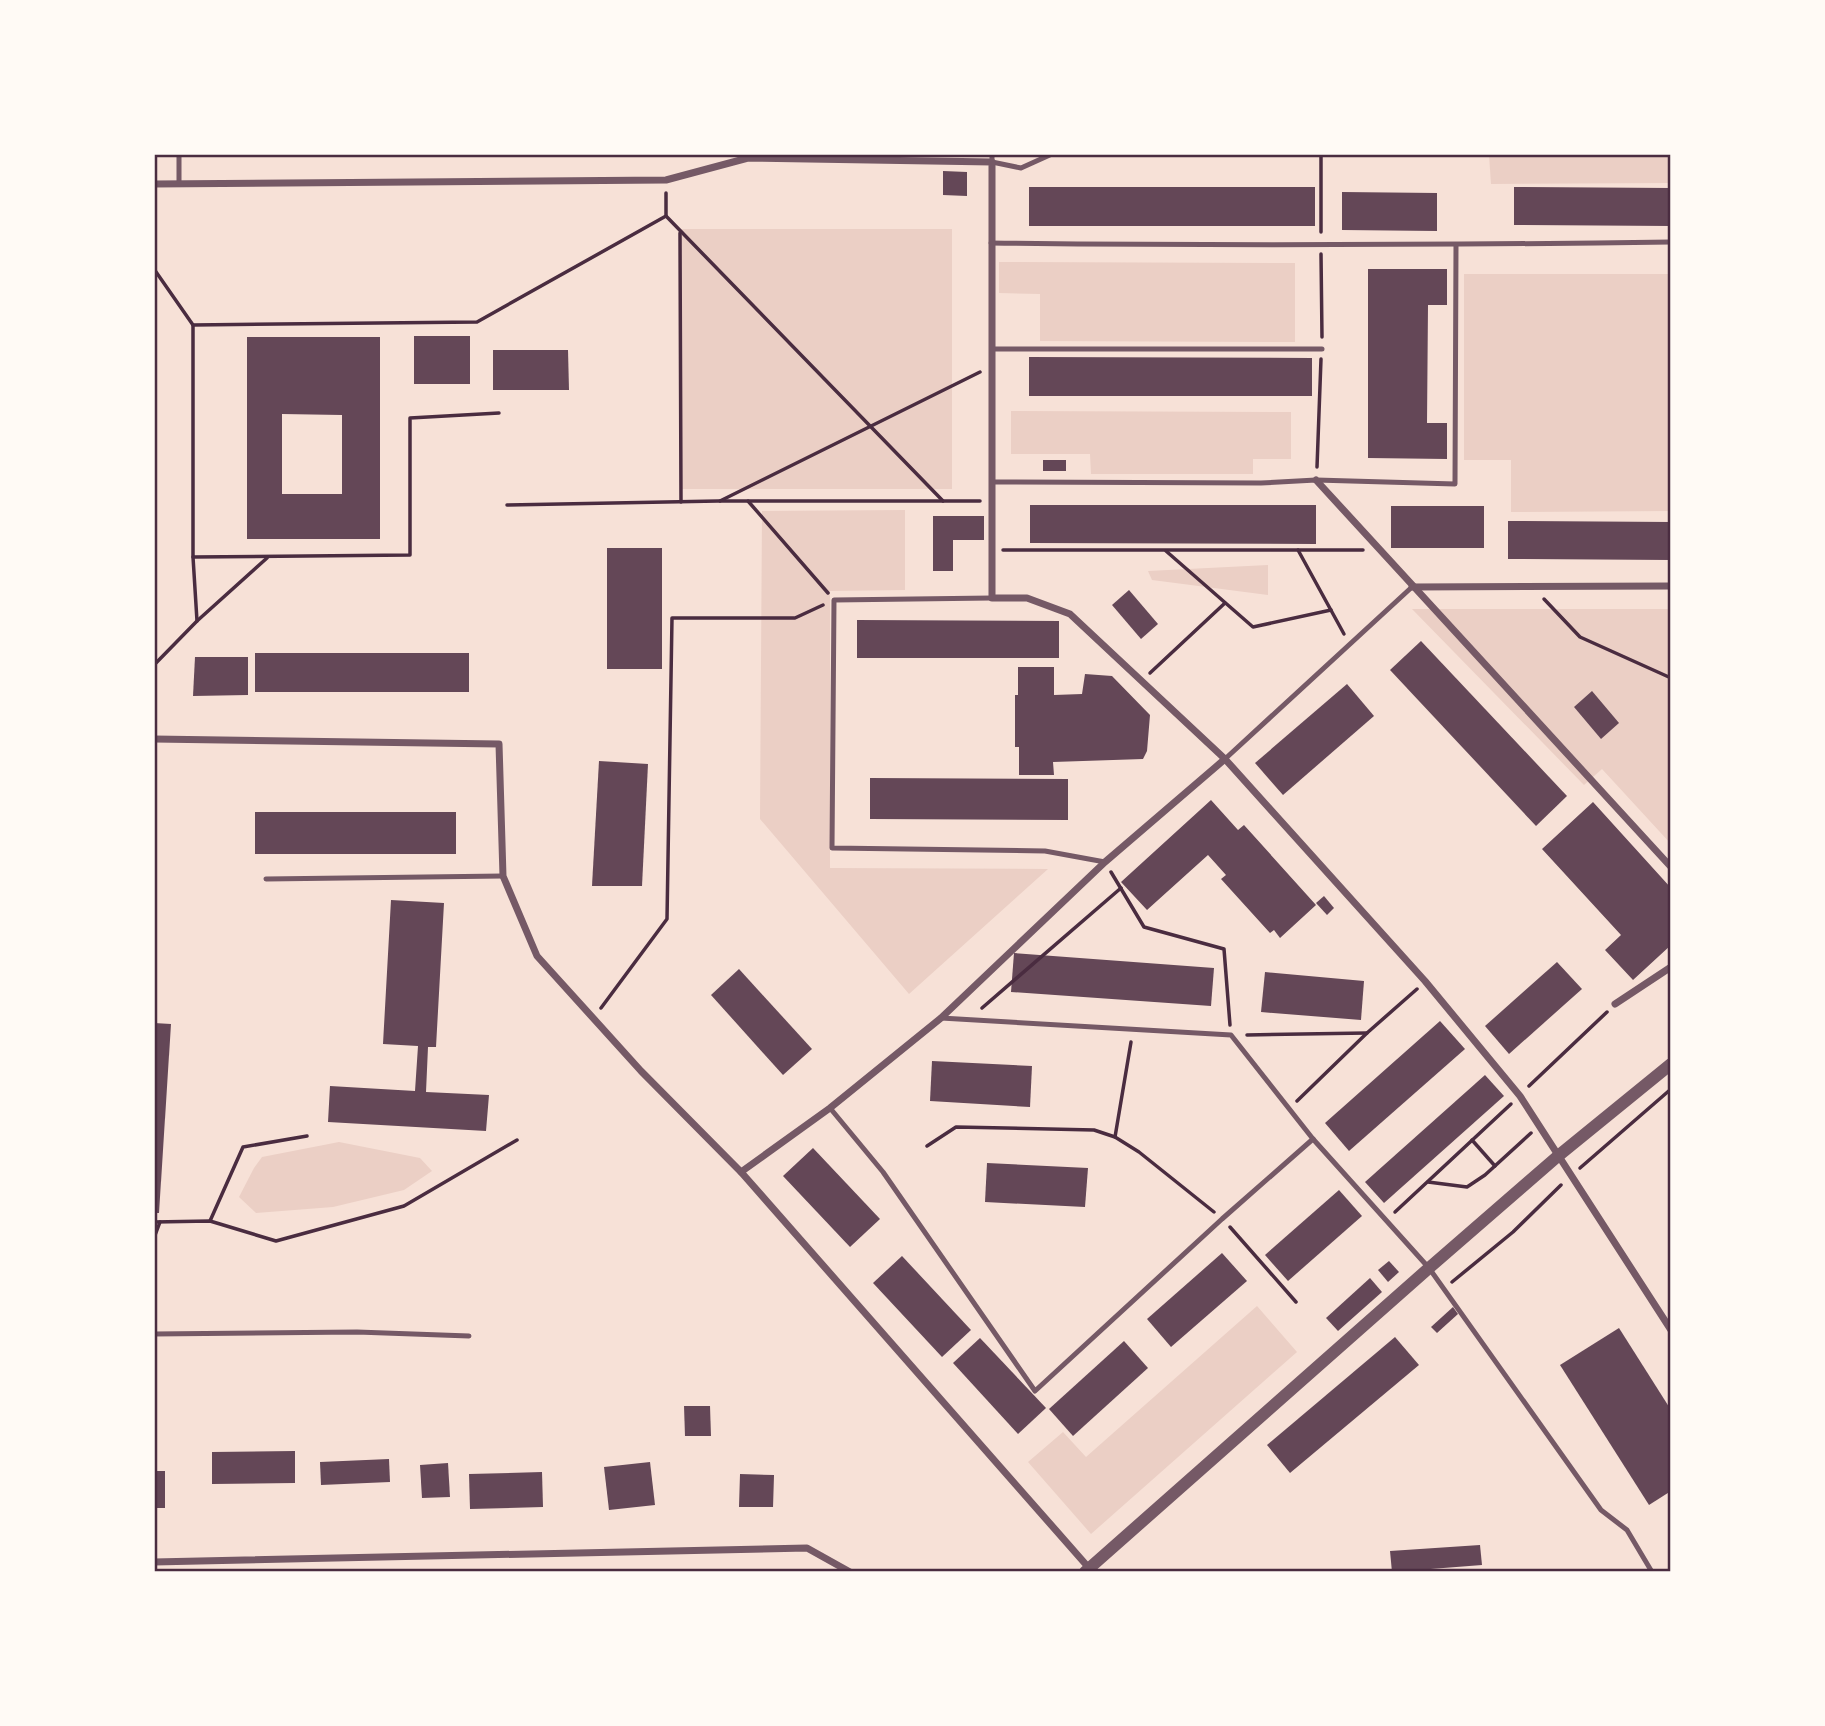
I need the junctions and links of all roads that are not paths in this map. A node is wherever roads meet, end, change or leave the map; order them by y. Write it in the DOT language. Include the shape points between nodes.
graph roads {
  1 [pos="179,154"];
  2 [pos="1052,154"];
  3 [pos="748,156"];
  4 [pos="992,158"];
  5 [pos="154,184"];
  6 [pos="179,184"];
  7 [pos="1671,242"];
  8 [pos="991,243"];
  9 [pos="1456,245"];
  10 [pos="992,349"];
  11 [pos="1322,349"];
  12 [pos="1316,481"];
  13 [pos="992,482"];
  14 [pos="1671,586"];
  15 [pos="1412,587"];
  16 [pos="992,598"];
  17 [pos="154,739"];
  18 [pos="1225,759"];
  19 [pos="1105,862"];
  20 [pos="1671,867"];
  21 [pos="503,876"];
  22 [pos="266,879"];
  23 [pos="1671,967"];
  24 [pos="1615,1004"];
  25 [pos="941,1018"];
  26 [pos="1671,1064"];
  27 [pos="831,1108"];
  28 [pos="1313,1139"];
  29 [pos="1559,1156"];
  30 [pos="741,1172"];
  31 [pos="1429,1268"];
  32 [pos="1671,1329"];
  33 [pos="154,1334"];
  34 [pos="469,1336"];
  35 [pos="154,1562"];
  36 [pos="1087,1570"];
  37 [pos="850,1572"];
  38 [pos="1652,1572"];
  1 -- 6 [label="lane"];
  2 -- 4 [label="lane" via="1021,168"];
  3 -- 4 [label="street"];
  3 -- 6 [label="street" via="666,180"];
  4 -- 8 [label="street"];
  5 -- 6 [label="street"];
  7 -- 9 [label="lane"];
  8 -- 9 [label="lane"];
  8 -- 10 [label="street"];
  9 -- 12 [label="lane" via="1455,484"];
  10 -- 11 [label="lane"];
  10 -- 13 [label="street"];
  12 -- 13 [label="lane"];
  12 -- 15 [label="street"];
  13 -- 16 [label="street"];
  14 -- 15 [label="street"];
  15 -- 18 [label="lane"];
  15 -- 20 [label="street"];
  16 -- 18 [label="street" via="1027,598 1070,614"];
  16 -- 19 [label="lane" via="834,600 832,848 1045,850"];
  17 -- 21 [label="street" via="499,744"];
  18 -- 19 [label="street"];
  18 -- 29 [label="street" via="1425,981 1520,1096"];
  19 -- 25 [label="street"];
  21 -- 22 [label="lane"];
  21 -- 30 [label="street" via="537,957"];
  23 -- 24 [label="street"];
  25 -- 27 [label="street"];
  25 -- 28 [label="lane" via="1231,1035"];
  26 -- 29 [label="street"];
  27 -- 28 [label="lane" via="883,1172 1035,1391"];
  27 -- 30 [label="street"];
  28 -- 31 [label="lane"];
  29 -- 31 [label="street"];
  29 -- 32 [label="street"];
  30 -- 36 [label="street"];
  31 -- 36 [label="street"];
  31 -- 38 [label="lane" via="1601,1510 1627,1530"];
  33 -- 34 [label="lane"];
  35 -- 37 [label="street" via="807,1548"];
}
